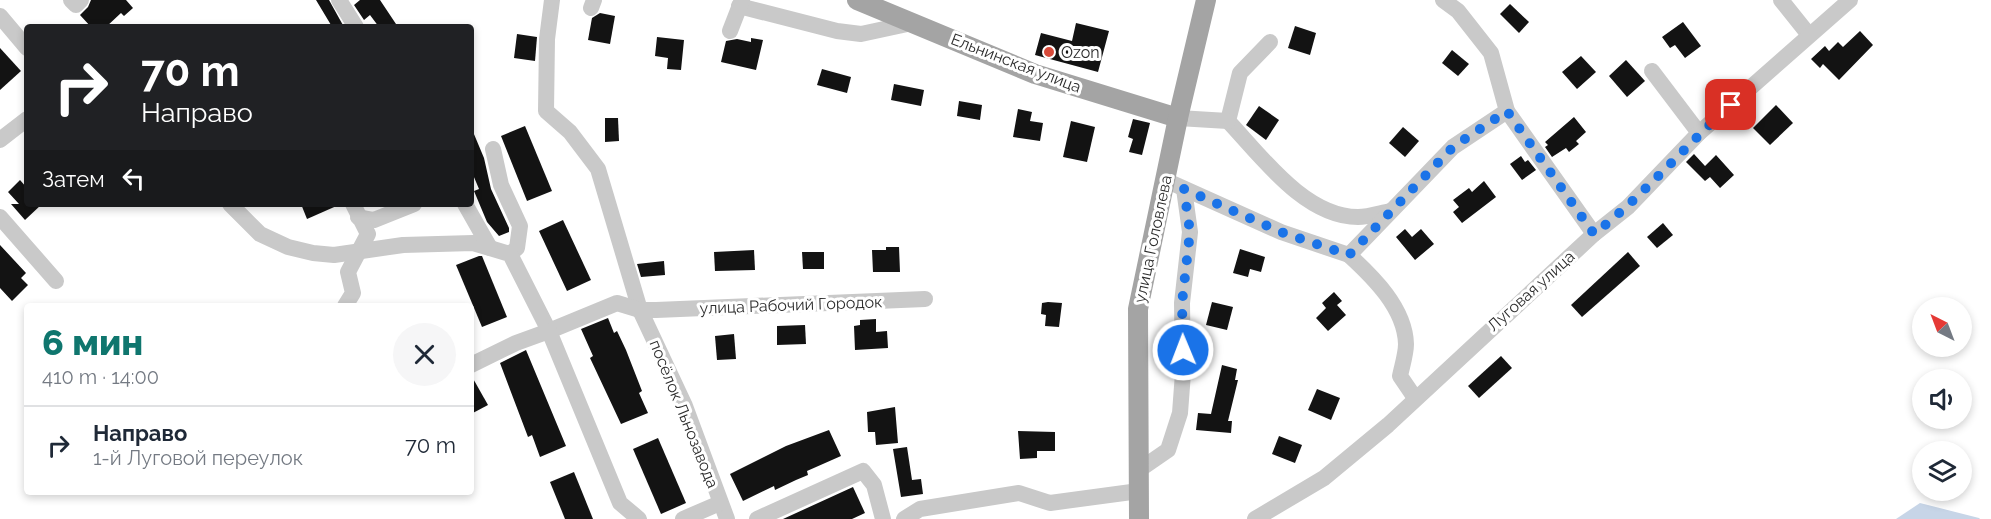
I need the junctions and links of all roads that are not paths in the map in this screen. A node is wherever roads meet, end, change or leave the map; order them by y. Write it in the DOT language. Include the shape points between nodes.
graph roads {
  1 [pos="72,0"];
  2 [pos="81,0"];
  3 [pos="339,0"];
  4 [pos="552,0"];
  5 [pos="857,0"];
  6 [pos="1206,0"];
  7 [pos="1443,0"];
  8 [pos="1781,0"];
  9 [pos="1850,0"];
  10 [pos="740,3"];
  11 [pos="0,16"];
  12 [pos="912,23"];
  13 [pos="354,24"];
  14 [pos="730,31"];
  15 [pos="1809,35"];
  16 [pos="1270,42"];
  17 [pos="24,44"];
  18 [pos="1652,71"];
  19 [pos="1507,111"];
  20 [pos="1178,118"];
  21 [pos="1228,120"];
  22 [pos="24,121"];
  23 [pos="1700,133"];
  24 [pos="2,137"];
  25 [pos="493,149"];
  26 [pos="1165,180"];
  27 [pos="1184,189"];
  28 [pos="233,207"];
  29 [pos="398,207"];
  30 [pos="467,207"];
  31 [pos="1390,212"];
  32 [pos="362,214"];
  33 [pos="0,217"];
  34 [pos="1594,234"];
  35 [pos="403,245"];
  36 [pos="490,248"];
  37 [pos="362,251"];
  38 [pos="510,254"];
  39 [pos="1349,255"];
  40 [pos="56,281"];
  41 [pos="925,299"];
  42 [pos="347,303"];
  43 [pos="648,310"];
  44 [pos="546,324"];
  45 [pos="474,364"];
  46 [pos="1415,398"];
  47 [pos="1139,470"];
  48 [pos="1139,491"];
  49 [pos="720,503"];
  50 [pos="620,511"];
  51 [pos="639,519"];
  52 [pos="683,519"];
  53 [pos="727,519"];
  54 [pos="757,519"];
  55 [pos="883,519"];
  56 [pos="904,519"];
  57 [pos="1139,519"];
  58 [pos="1255,519"];
  1 -- 2 [label="street" via="76,4"];
  3 -- 13 [label="street"];
  4 -- 43 [label="street, посёлок Льнозавода" via="546,111 570,132 598,169"];
  5 -- 12 [label="main road, Ельнинская улица"];
  6 -- 20 [label="main road, улица Головлева"];
  7 -- 19 [label="street" via="1458,11 1491,53"];
  8 -- 15 [label="street"];
  9 -- 15 [label="street, Луговая улица"];
  10 -- 12 [label="street" via="837,31 861,34"];
  10 -- 14 [label="street"];
  11 -- 17 [label="street"];
  12 -- 20 [label="main road, Ельнинская улица" via="1035,74"];
  15 -- 23 [label="street, Луговая улица"];
  16 -- 21 [label="street" via="1240,73"];
  18 -- 23 [label="street"];
  19 -- 31 [label="street" via="1453,147"];
  19 -- 34 [label="street"];
  20 -- 21 [label="street"];
  20 -- 26 [label="main road, улица Головлева"];
  21 -- 31 [label="street" via="1288,185 1315,206 1357,217"];
  22 -- 24 [label="street"];
  23 -- 34 [label="street, Луговая улица" via="1628,207"];
  25 -- 38 [label="street" via="501,185 520,226 518,248"];
  26 -- 27 [label="street"];
  26 -- 47 [label="main road, улица Головлева" via="1138,309"];
  27 -- 39 [label="street" via="1281,232"];
  27 -- 47 [label="street" via="1190,232 1182,303 1180,413 1168,450"];
  28 -- 37 [label="street" via="260,234 288,247 334,255"];
  29 -- 32 [label="street"];
  30 -- 36 [label="street"];
  31 -- 39 [label="street"];
  32 -- 35 [label="street" via="384,239"];
  32 -- 37 [label="street" via="368,234"];
  33 -- 40 [label="street"];
  34 -- 46 [label="street, Луговая улица"];
  35 -- 36 [label="street" via="473,243"];
  35 -- 37 [label="street"];
  36 -- 38 [label="street"];
  37 -- 42 [label="street" via="348,272 353,293"];
  38 -- 44 [label="street"];
  39 -- 46 [label="street" via="1378,282 1395,308 1406,343 1400,376"];
  41 -- 43 [label="street, улица Рабочий Городок"];
  43 -- 44 [label="street, улица Рабочий Городок" via="617,303"];
  43 -- 49 [label="street, посёлок Льнозавода"];
  44 -- 45 [label="street, улица Рабочий Городок"];
  44 -- 50 [label="street"];
  46 -- 58 [label="street, Луговая улица" via="1324,478"];
  47 -- 48 [label="main road, улица Головлева"];
  48 -- 56 [label="street" via="1050,503 1019,493 920,509"];
  48 -- 57 [label="main road, улица Головлева"];
  49 -- 52 [label="street"];
  49 -- 53 [label="street, посёлок Льнозавода"];
  50 -- 51 [label="street"];
  54 -- 55 [label="street" via="863,471 874,485"];
}
